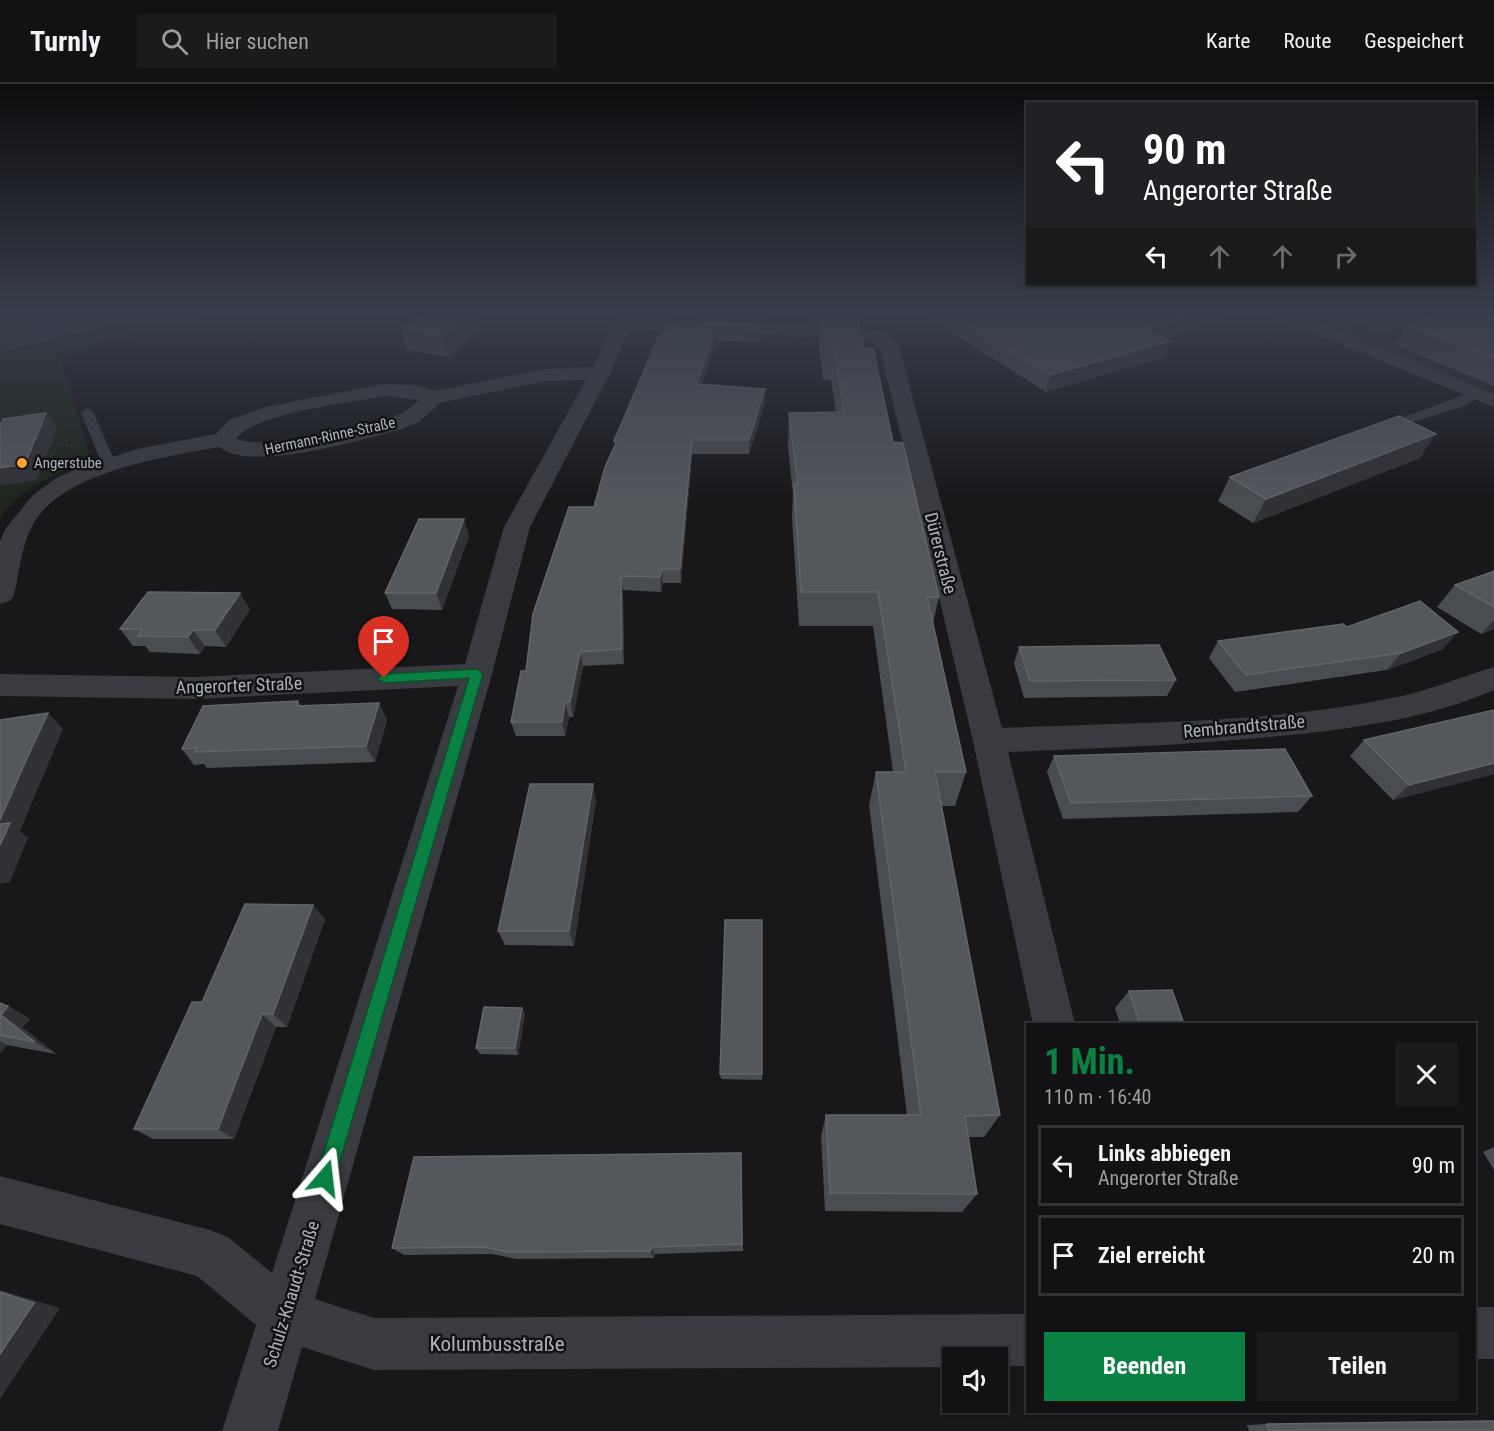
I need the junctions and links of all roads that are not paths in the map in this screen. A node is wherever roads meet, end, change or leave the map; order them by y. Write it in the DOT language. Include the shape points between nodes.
graph roads {
  1 [pos="549,375"];
  2 [pos="599,375"];
  3 [pos="896,375"];
  4 [pos="1430,375"];
  5 [pos="433,398"];
  6 [pos="1486,398"];
  7 [pos="87,412"];
  8 [pos="1366,433"];
  9 [pos="223,439"];
  10 [pos="109,464"];
  11 [pos="0,595"];
  12 [pos="477,674"];
  13 [pos="1494,678"];
  14 [pos="0,684"];
  15 [pos="989,741"];
  16 [pos="1054,1023"];
  17 [pos="0,1200"];
  18 [pos="284,1315"];
  19 [pos="1476,1333"];
  20 [pos="1494,1333"];
  21 [pos="1026,1340"];
  22 [pos="250,1431"];
  1 -- 5 [label="street, Hermann-Rinne-Straße"];
  2 -- 12 [label="street, Schulz-Knaudt-Straße" via="517,527"];
  3 -- 15 [label="street, Dürerstraße"];
  4 -- 6 [label="street"];
  5 -- 9 [label="street, Hermann-Rinne-Straße" via="399,389 360,394 251,418"];
  5 -- 9 [label="street, Hermann-Rinne-Straße" via="411,417 390,425 270,451 240,449"];
  6 -- 8 [label="lane"];
  7 -- 10 [label="lane"];
  9 -- 10 [label="street, Hermann-Rinne-Straße"];
  10 -- 11 [label="street, Hermann-Rinne-Straße" via="75,477 22,522"];
  12 -- 14 [label="street, Angerorter Straße" via="196,688"];
  12 -- 18 [label="street, Schulz-Knaudt-Straße"];
  13 -- 15 [label="street, Rembrandtstraße" via="1429,700 1360,716 1248,728"];
  15 -- 16 [label="street, Dürerstraße"];
  17 -- 18 [label="street, Kolumbusstraße" via="210,1255"];
  18 -- 21 [label="street, Kolumbusstraße" via="374,1344"];
  18 -- 22 [label="street, Schulz-Knaudt-Straße"];
  19 -- 20 [label="street"];
}
